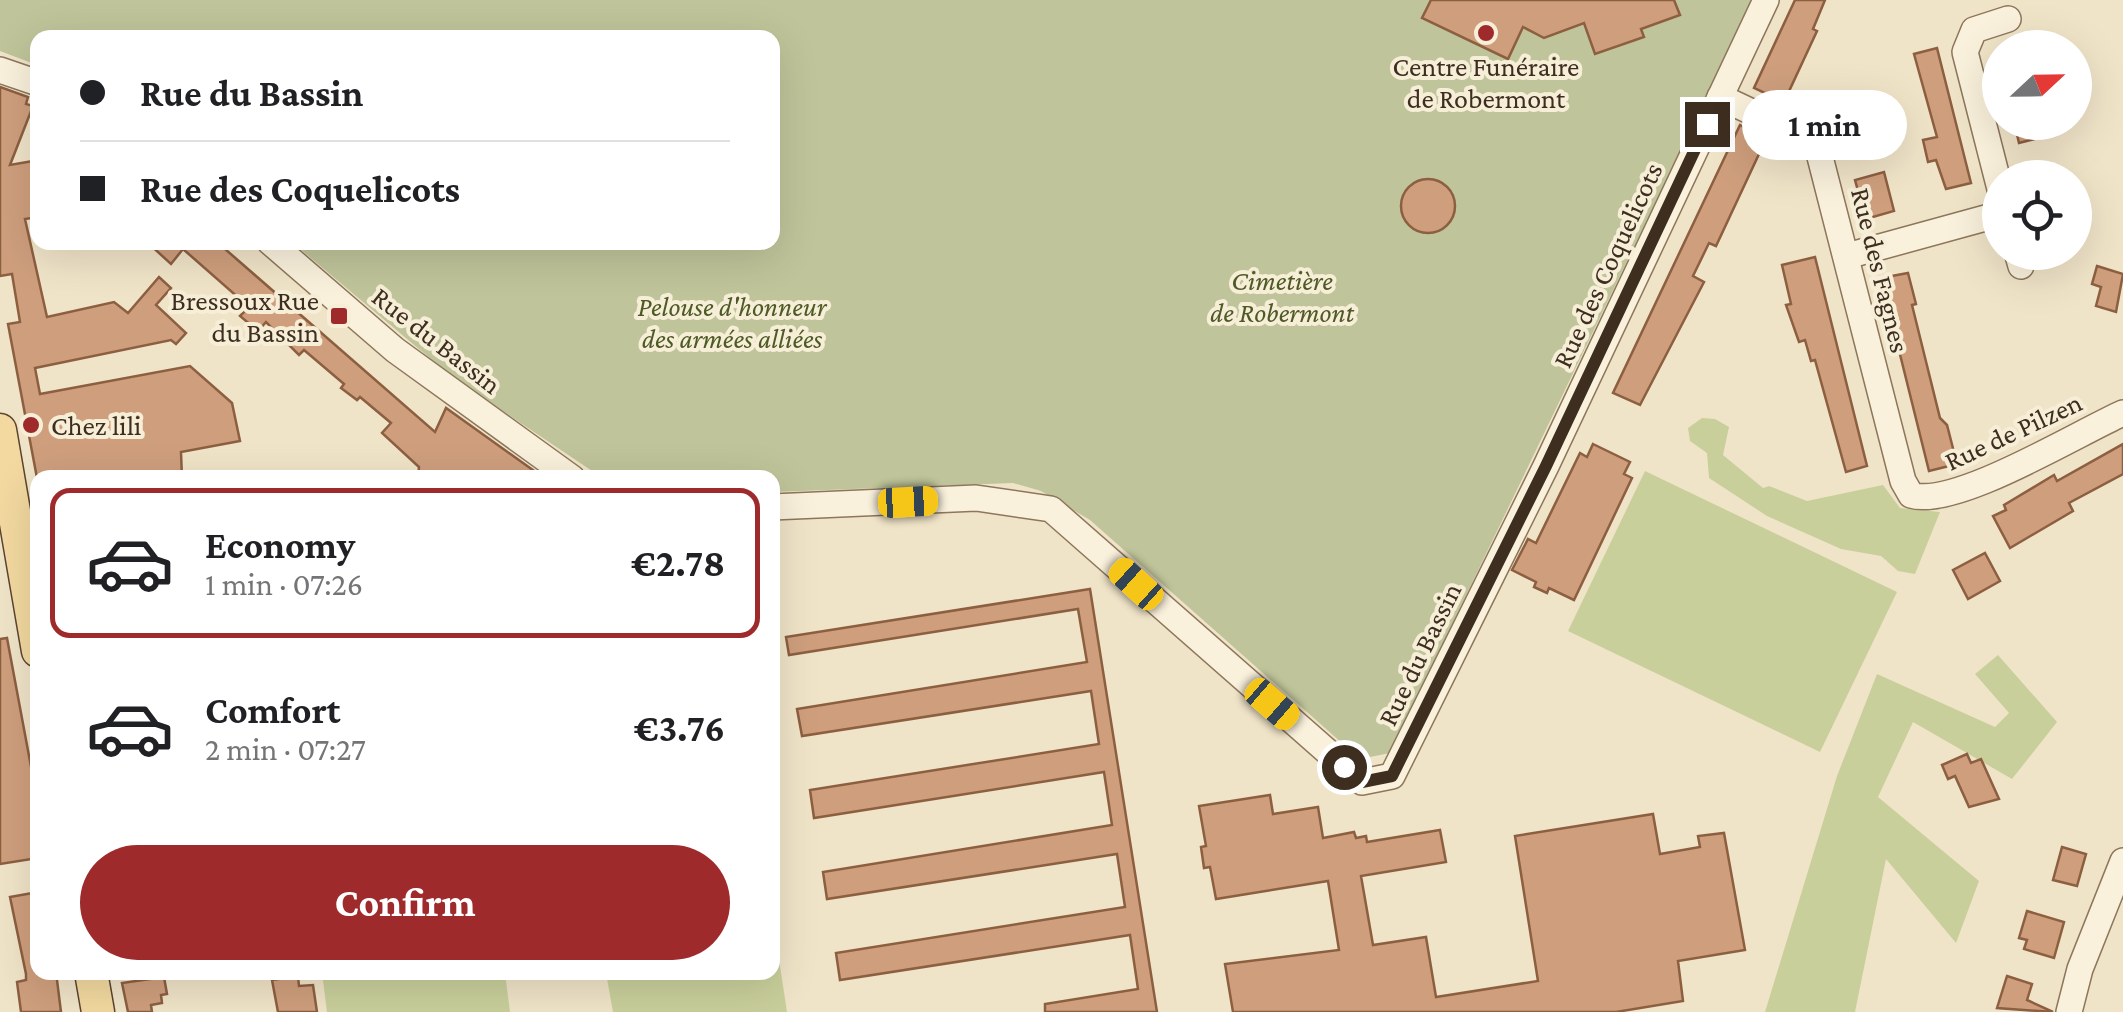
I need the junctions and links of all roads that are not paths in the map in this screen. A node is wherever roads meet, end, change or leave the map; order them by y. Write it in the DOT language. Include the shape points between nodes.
graph roads {
  1 [pos="1766,0"];
  2 [pos="2008,19"];
  3 [pos="0,70"];
  4 [pos="30,80"];
  5 [pos="1720,97"];
  6 [pos="1992,160"];
  7 [pos="1982,219"];
  8 [pos="279,250"];
  9 [pos="1847,256"];
  10 [pos="1580,394"];
  11 [pos="2123,414"];
  12 [pos="0,430"];
  13 [pos="561,470"];
  14 [pos="1927,500"];
  15 [pos="780,507"];
  16 [pos="30,604"];
  17 [pos="2123,861"];
  18 [pos="92,980"];
  19 [pos="98,1012"];
  20 [pos="2069,1012"];
  1 -- 5 [label="street, Rue des Coquelicots"];
  2 -- 6 [label="street" via="1974,30 1965,52"];
  3 -- 4 [label="street"];
  5 -- 9 [label="street, Rue des Fagnes" via="1803,136 1820,153"];
  5 -- 10 [label="street, Rue des Coquelicots"];
  7 -- 9 [label="street"];
  8 -- 13 [label="street, Rue du Bassin" via="395,350"];
  9 -- 14 [label="street, Rue des Fagnes" via="1903,481 1911,495"];
  10 -- 15 [label="street, Rue du Bassin" via="1392,776 1362,782 1051,509 976,498"];
  11 -- 14 [label="street, Rue de Pilzen" via="1972,489"];
  12 -- 16 [label="main road"];
  17 -- 20 [label="street"];
  18 -- 19 [label="main road"];
}
